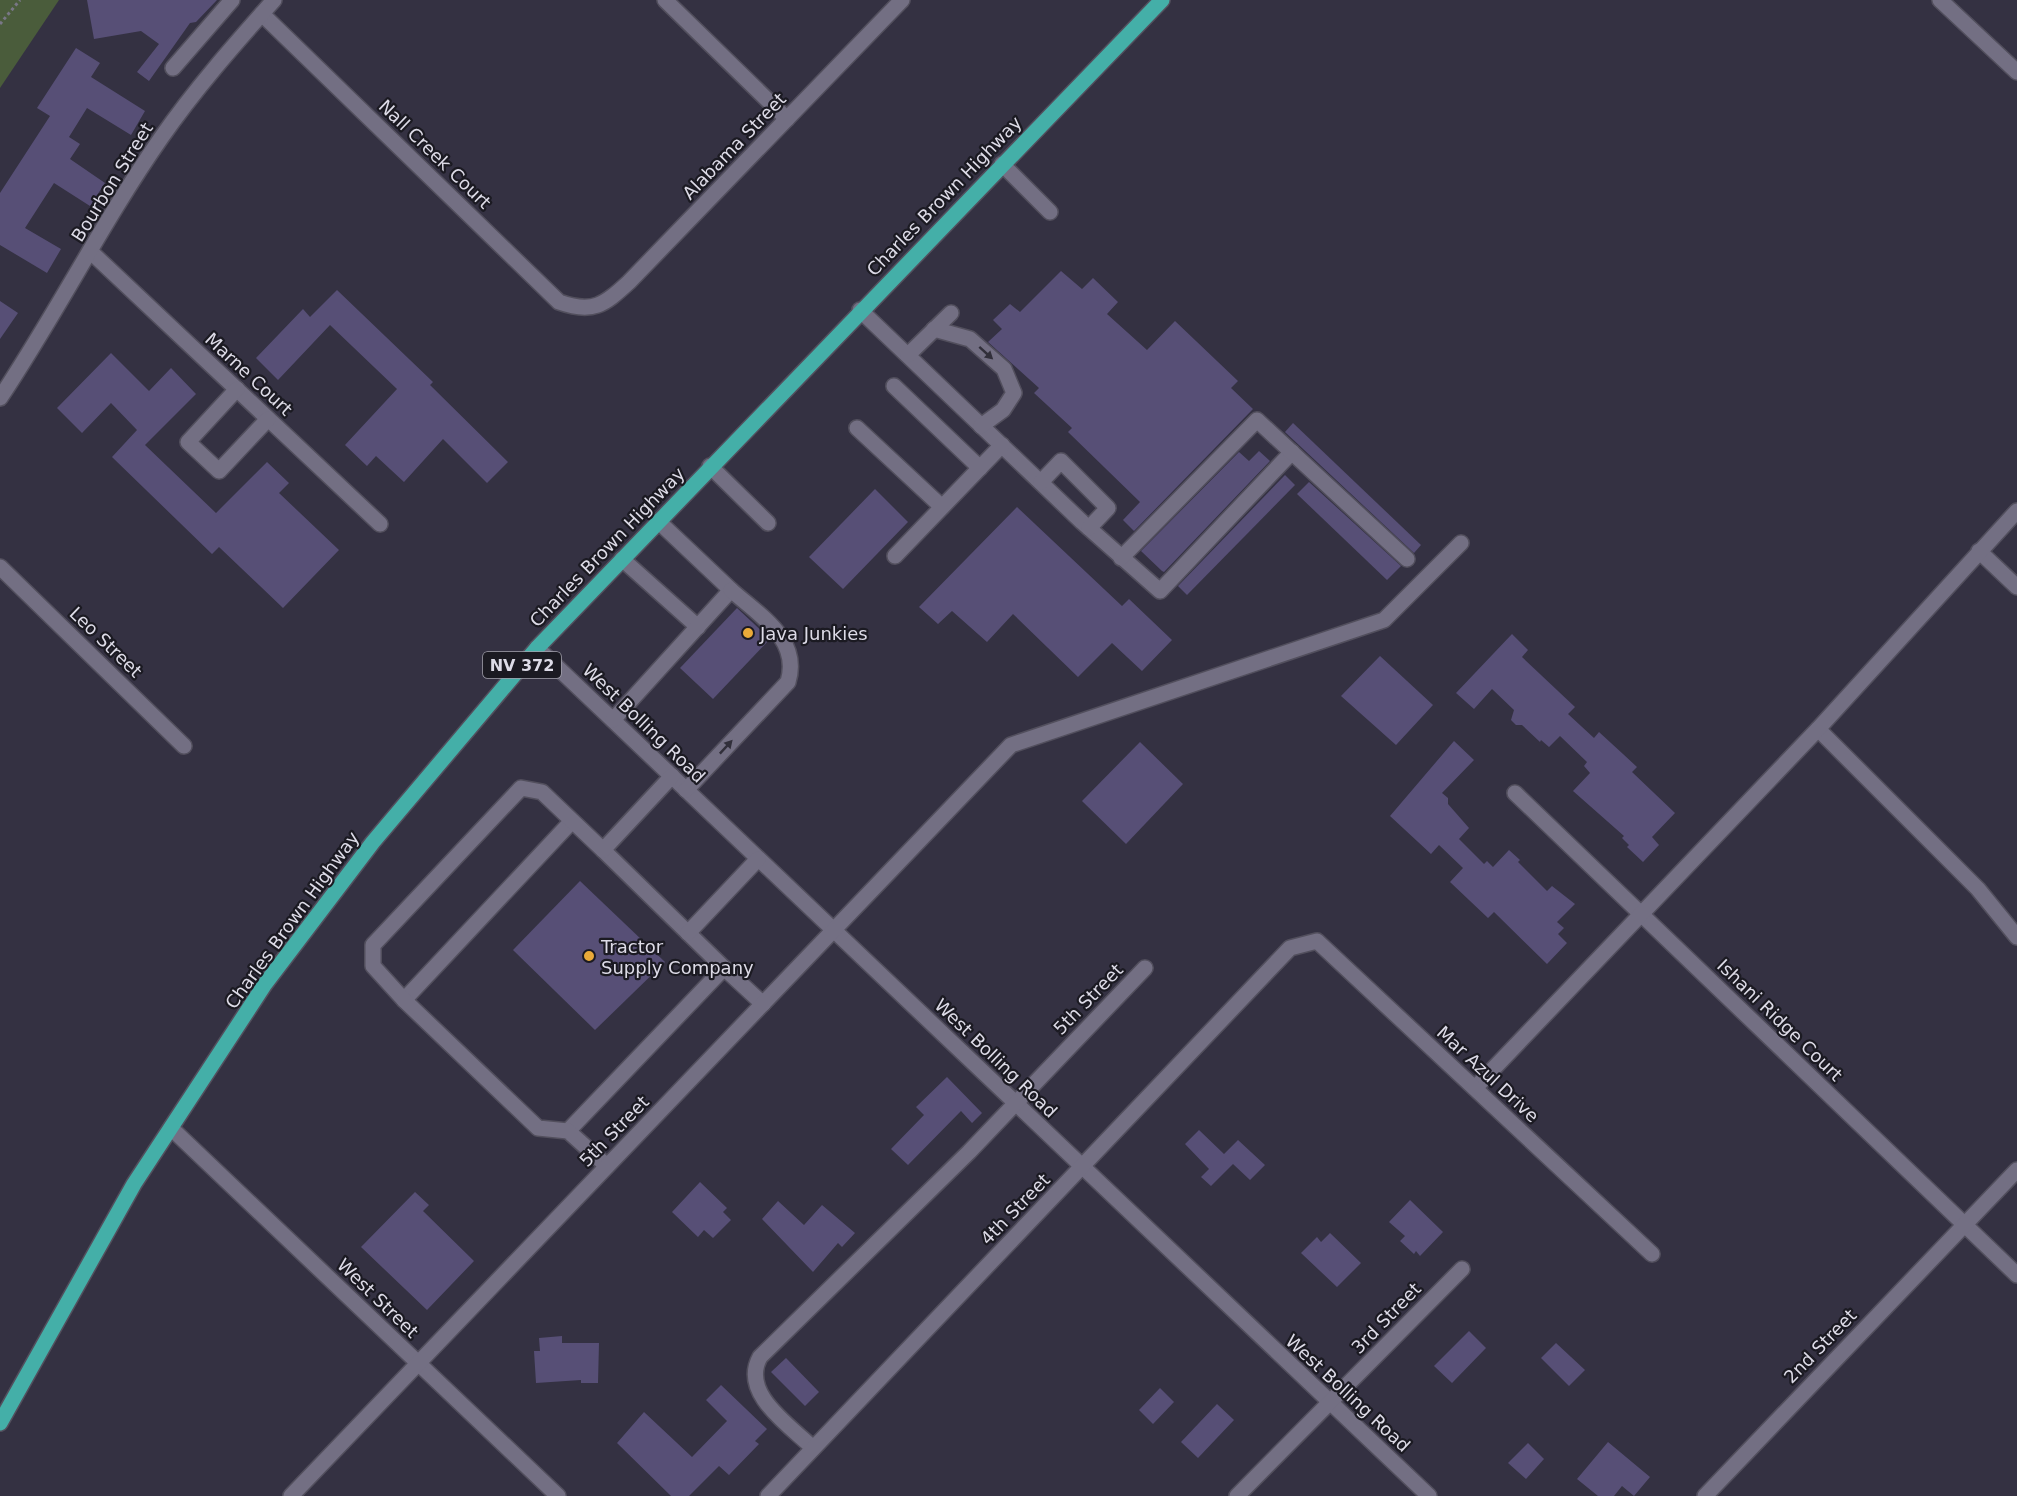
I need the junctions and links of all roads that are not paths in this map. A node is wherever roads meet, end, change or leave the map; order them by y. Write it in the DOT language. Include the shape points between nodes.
graph roads {
  1 [pos="232,0"];
  2 [pos="274,0"];
  3 [pos="665,0"];
  4 [pos="902,0"];
  5 [pos="1162,0"];
  6 [pos="1940,0"];
  7 [pos="262,14"];
  8 [pos="173,68"];
  9 [pos="2017,72"];
  10 [pos="787,119"];
  11 [pos="1002,164"];
  12 [pos="1050,212"];
  13 [pos="90,252"];
  14 [pos="587,309"];
  15 [pos="860,310"];
  16 [pos="951,313"];
  17 [pos="934,329"];
  18 [pos="908,355"];
  19 [pos="894,386"];
  20 [pos="237,389"];
  21 [pos="0,398"];
  22 [pos="268,419"];
  23 [pos="981,426"];
  24 [pos="856,428"];
  25 [pos="1002,445"];
  26 [pos="1292,452"];
  27 [pos="710,466"];
  28 [pos="980,468"];
  29 [pos="1041,482"];
  30 [pos="942,507"];
  31 [pos="2017,512"];
  32 [pos="658,521"];
  33 [pos="768,523"];
  34 [pos="380,524"];
  35 [pos="1089,528"];
  36 [pos="1461,543"];
  37 [pos="1979,551"];
  38 [pos="895,556"];
  39 [pos="1121,558"];
  40 [pos="622,559"];
  41 [pos="1407,559"];
  42 [pos="0,567"];
  43 [pos="2017,587"];
  44 [pos="731,590"];
  45 [pos="698,627"];
  46 [pos="537,648"];
  47 [pos="614,720"];
  48 [pos="1818,729"];
  49 [pos="184,746"];
  50 [pos="672,776"];
  51 [pos="686,789"];
  52 [pos="1515,793"];
  53 [pos="572,822"];
  54 [pos="603,850"];
  55 [pos="759,859"];
  56 [pos="1642,915"];
  57 [pos="834,930"];
  58 [pos="688,933"];
  59 [pos="2017,937"];
  60 [pos="1290,948"];
  61 [pos="724,968"];
  62 [pos="1145,968"];
  63 [pos="404,1000"];
  64 [pos="763,1004"];
  65 [pos="1475,1088"];
  66 [pos="1014,1103"];
  67 [pos="171,1128"];
  68 [pos="568,1131"];
  69 [pos="607,1166"];
  70 [pos="1081,1167"];
  71 [pos="2017,1170"];
  72 [pos="1964,1224"];
  73 [pos="1652,1254"];
  74 [pos="1462,1269"];
  75 [pos="2017,1275"];
  76 [pos="418,1363"];
  77 [pos="1329,1402"];
  78 [pos="0,1423"];
  79 [pos="813,1448"];
  80 [pos="291,1496"];
  81 [pos="558,1496"];
  82 [pos="768,1496"];
  83 [pos="1237,1496"];
  84 [pos="1429,1496"];
  85 [pos="1705,1496"];
  1 -- 8 [label="street"];
  2 -- 7 [label="street, Bourbon Street"];
  3 -- 10 [label="street"];
  4 -- 10 [label="street, Alabama Street"];
  5 -- 11 [label="main road, Charles Brown Highway / NV 372"];
  6 -- 9 [label="street"];
  7 -- 13 [label="street, Bourbon Street" via="161,138"];
  7 -- 14 [label="street, Nall Creek Court" via="559,302"];
  10 -- 14 [label="street, Alabama Street" via="629,282 608,301"];
  11 -- 12 [label="street"];
  11 -- 15 [label="main road, Charles Brown Highway / NV 372"];
  13 -- 20 [label="street, Marne Court"];
  13 -- 21 [label="street, Bourbon Street"];
  15 -- 18 [label="street"];
  15 -- 27 [label="main road, Charles Brown Highway / NV 372"];
  16 -- 17 [label="street"];
  17 -- 18 [label="street"];
  17 -- 23 [label="street, one-way" via="970,339 1004,369 1014,393 1003,410"];
  18 -- 23 [label="street"];
  19 -- 28 [label="street"];
  20 -- 22 [label="street, Marne Court"];
  20 -- 22 [label="street" via="188,442 219,471"];
  22 -- 34 [label="street, Marne Court"];
  23 -- 25 [label="street"];
  24 -- 30 [label="street"];
  25 -- 28 [label="street"];
  25 -- 29 [label="street"];
  26 -- 39 [label="street" via="1257,420"];
  26 -- 39 [label="street" via="1160,591"];
  26 -- 41 [label="street"];
  27 -- 32 [label="main road, Charles Brown Highway / NV 372"];
  27 -- 33 [label="street"];
  28 -- 30 [label="street"];
  29 -- 35 [label="street"];
  29 -- 35 [label="street" via="1061,461 1108,508"];
  30 -- 38 [label="street"];
  31 -- 37 [label="street"];
  32 -- 40 [label="main road, Charles Brown Highway / NV 372"];
  32 -- 44 [label="street"];
  35 -- 39 [label="street"];
  36 -- 57 [label="street, 5th Street" via="1384,620 1011,745"];
  37 -- 43 [label="street"];
  37 -- 48 [label="street"];
  40 -- 45 [label="street"];
  40 -- 46 [label="main road, Charles Brown Highway / NV 372"];
  42 -- 49 [label="street, Leo Street"];
  44 -- 45 [label="street"];
  51 -- 44 [label="street, one-way" via="788,682 790,674 792,662 786,644"];
  45 -- 47 [label="street"];
  46 -- 47 [label="street, West Bolling Road"];
  46 -- 67 [label="main road, Charles Brown Highway / NV 372" via="373,842 265,984"];
  47 -- 50 [label="street, West Bolling Road"];
  48 -- 56 [label="street"];
  48 -- 59 [label="street" via="1978,889"];
  50 -- 51 [label="street, West Bolling Road"];
  50 -- 54 [label="street"];
  51 -- 55 [label="street, West Bolling Road"];
  52 -- 56 [label="street, Ishani Ridge Court"];
  53 -- 54 [label="street"];
  53 -- 63 [label="street"];
  53 -- 63 [label="street" via="542,792 521,788 374,945 373,966"];
  54 -- 58 [label="street"];
  55 -- 57 [label="street, West Bolling Road"];
  55 -- 58 [label="street"];
  56 -- 65 [label="street"];
  56 -- 72 [label="street, Ishani Ridge Court"];
  57 -- 64 [label="street, 5th Street"];
  57 -- 66 [label="street, West Bolling Road"];
  58 -- 61 [label="street"];
  60 -- 65 [label="street, Mar Azul Drive" via="1317,942"];
  60 -- 70 [label="street, 4th Street"];
  61 -- 64 [label="street"];
  61 -- 68 [label="street"];
  62 -- 66 [label="street, 5th Street"];
  63 -- 68 [label="street" via="538,1128"];
  64 -- 69 [label="street, 5th Street"];
  65 -- 73 [label="street, Mar Azul Drive"];
  66 -- 70 [label="street, West Bolling Road"];
  66 -- 79 [label="street, 5th Street" via="760,1356 754,1368 755,1384 766,1402"];
  67 -- 76 [label="street, West Street"];
  67 -- 78 [label="main road, Charles Brown Highway / NV 372" via="134,1184"];
  68 -- 69 [label="street"];
  69 -- 76 [label="street, 5th Street"];
  70 -- 77 [label="street, West Bolling Road"];
  70 -- 79 [label="street, 4th Street"];
  71 -- 72 [label="street, 2nd Street"];
  72 -- 75 [label="street, Ishani Ridge Court"];
  72 -- 85 [label="street, 2nd Street"];
  74 -- 77 [label="street, 3rd Street"];
  76 -- 80 [label="street, 5th Street"];
  76 -- 81 [label="street, West Street"];
  77 -- 83 [label="street, 3rd Street"];
  77 -- 84 [label="street, West Bolling Road"];
  79 -- 82 [label="street, 4th Street"];
}
